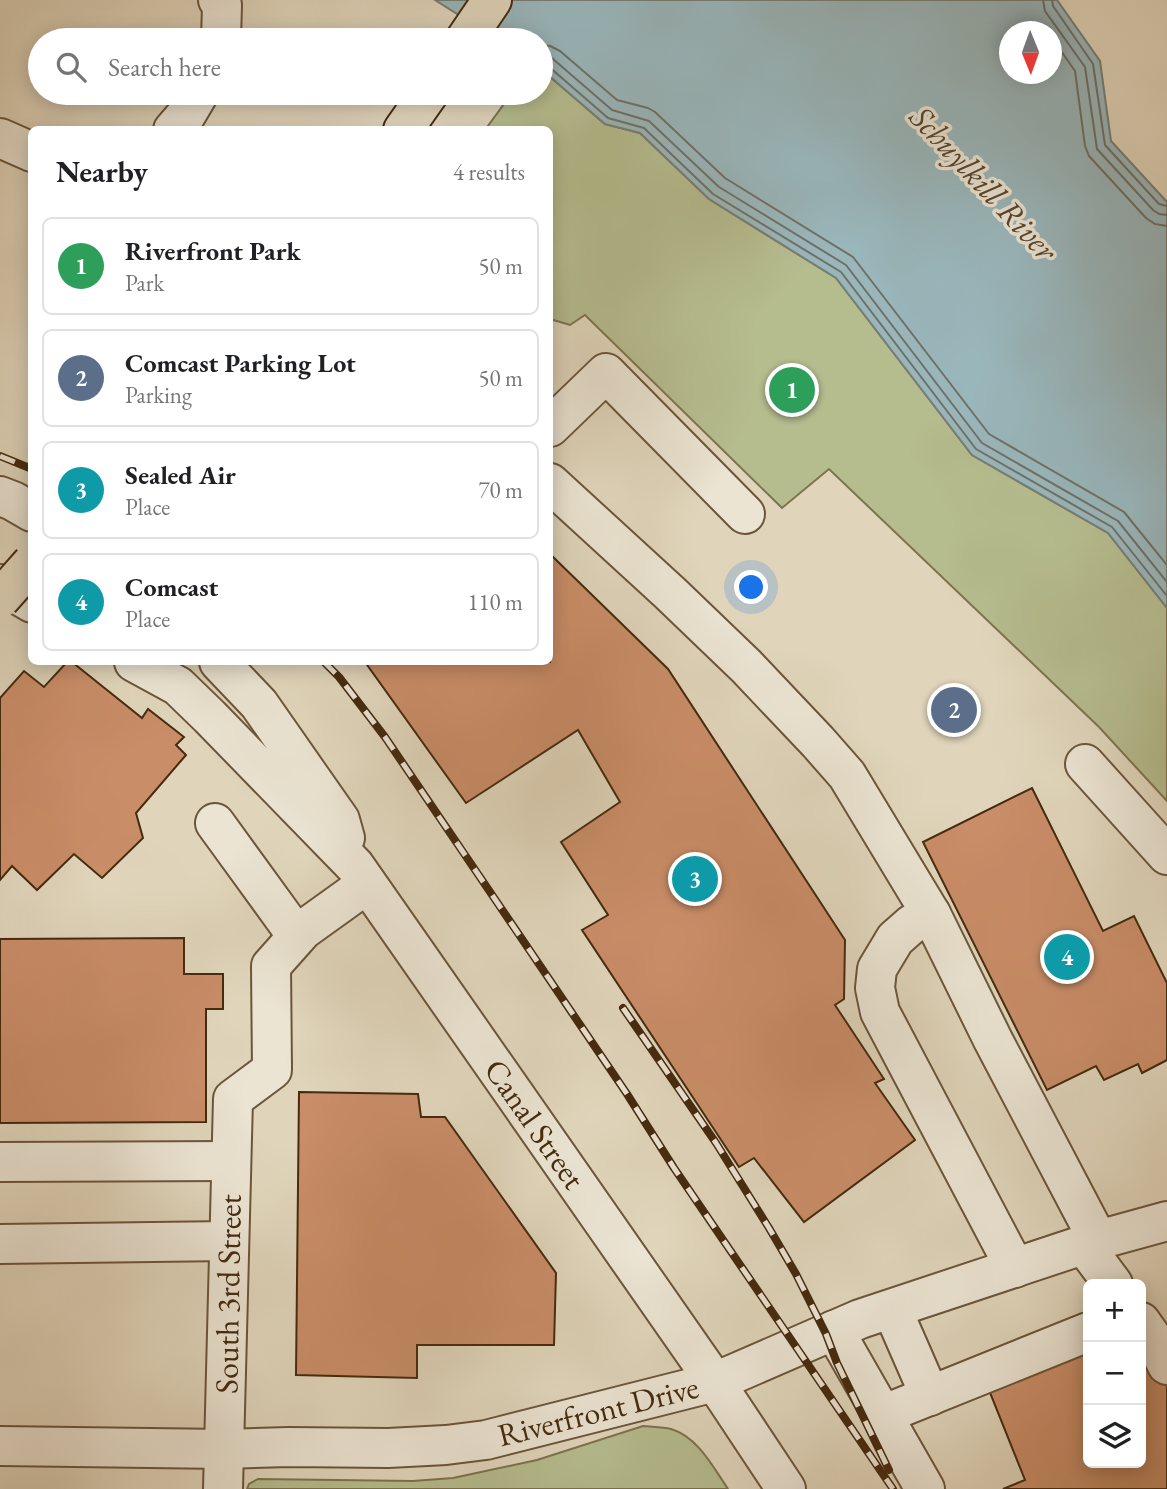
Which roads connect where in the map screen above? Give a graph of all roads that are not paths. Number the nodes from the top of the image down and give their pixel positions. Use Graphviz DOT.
graph roads {
  1 [pos="218,0"];
  2 [pos="492,0"];
  3 [pos="221,28"];
  4 [pos="473,28"];
  5 [pos="192,105"];
  6 [pos="421,105"];
  7 [pos="176,126"];
  8 [pos="406,126"];
  9 [pos="0,138"];
  10 [pos="28,150"];
  11 [pos="553,424"];
  12 [pos="553,486"];
  13 [pos="0,496"];
  14 [pos="28,510"];
  15 [pos="745,514"];
  16 [pos="28,568"];
  17 [pos="0,584"];
  18 [pos="0,599"];
  19 [pos="28,601"];
  20 [pos="140,665"];
  21 [pos="222,665"];
  22 [pos="1085,764"];
  23 [pos="215,824"];
  24 [pos="1167,855"];
  25 [pos="361,875"];
  26 [pos="931,914"];
  27 [pos="297,936"];
  28 [pos="231,1161"];
  29 [pos="0,1162"];
  30 [pos="1167,1221"];
  31 [pos="229,1241"];
  32 [pos="1091,1243"];
  33 [pos="0,1244"];
  34 [pos="1015,1268"];
  35 [pos="1110,1279"];
  36 [pos="892,1309"];
  37 [pos="1146,1329"];
  38 [pos="834,1331"];
  39 [pos="1083,1334"];
  40 [pos="1167,1365"];
  41 [pos="715,1382"];
  42 [pos="930,1396"];
  43 [pos="882,1415"];
  44 [pos="0,1446"];
  45 [pos="224,1449"];
  46 [pos="223,1489"];
  47 [pos="786,1489"];
  48 [pos="925,1489"];
  1 -- 3 [label="street"];
  2 -- 4 [label="main road"];
  5 -- 7 [label="street"];
  6 -- 8 [label="main road"];
  9 -- 10 [label="street"];
  11 -- 15 [label="street"];
  12 -- 26 [label="street"];
  13 -- 14 [label="street"];
  16 -- 18 [label="main road, bridge"];
  17 -- 19 [label="street"];
  20 -- 25 [label="street, Canal Street"];
  21 -- 25 [label="street, Canal Street"];
  22 -- 24 [label="street"];
  23 -- 27 [label="street"];
  25 -- 27 [label="street"];
  25 -- 41 [label="street, Canal Street"];
  26 -- 32 [label="street"];
  26 -- 34 [label="street"];
  27 -- 28 [label="street, South 3rd Street"];
  28 -- 29 [label="street"];
  28 -- 31 [label="street, South 3rd Street"];
  30 -- 32 [label="street, Riverfront Drive"];
  31 -- 33 [label="street"];
  31 -- 45 [label="street, South 3rd Street"];
  32 -- 34 [label="street, Riverfront Drive"];
  32 -- 35 [label="street"];
  34 -- 36 [label="street, Riverfront Drive"];
  36 -- 38 [label="street, Riverfront Drive"];
  36 -- 42 [label="street"];
  37 -- 40 [label="street"];
  38 -- 41 [label="street, Riverfront Drive"];
  38 -- 43 [label="street"];
  39 -- 42 [label="street"];
  41 -- 45 [label="street, Riverfront Drive"];
  41 -- 47 [label="street, Canal Street"];
  42 -- 43 [label="street"];
  43 -- 48 [label="street"];
  44 -- 45 [label="street, Riverfront Drive"];
  45 -- 46 [label="street, South 3rd Street"];
}
